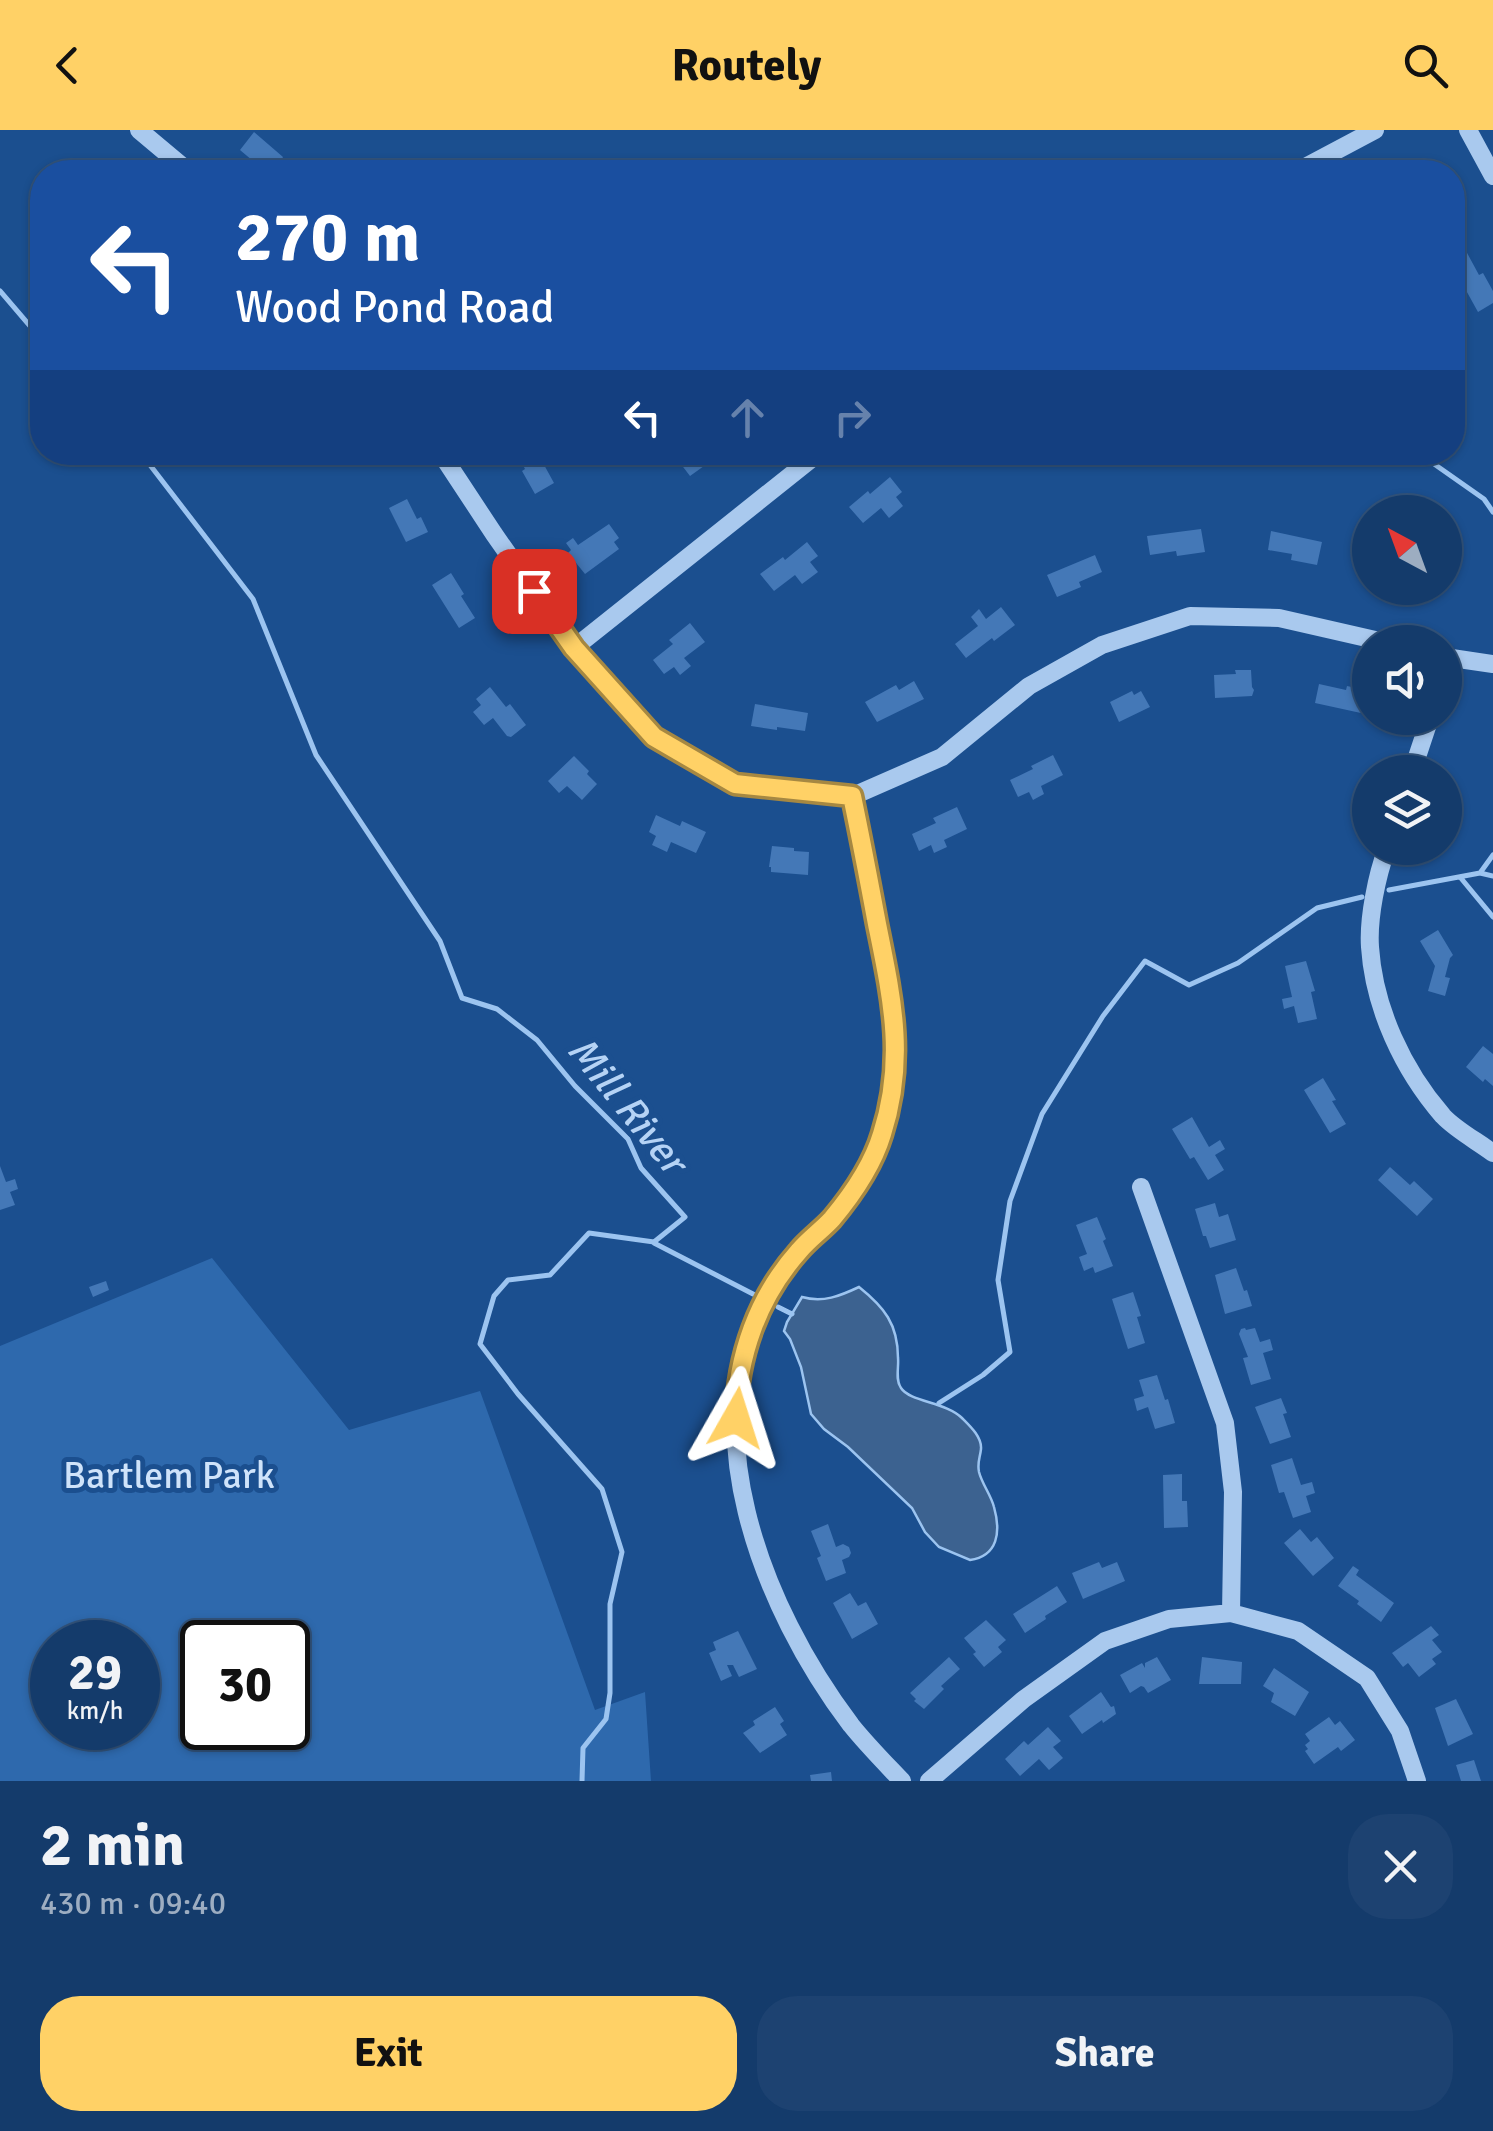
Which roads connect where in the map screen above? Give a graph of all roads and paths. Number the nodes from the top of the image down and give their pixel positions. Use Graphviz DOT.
graph roads {
  1 [pos="139,130"];
  2 [pos="1375,130"];
  3 [pos="1468,130"];
  4 [pos="175,160"];
  5 [pos="1319,160"];
  6 [pos="1493,176"];
  7 [pos="449,465"];
  8 [pos="804,465"];
  9 [pos="1352,635"];
  10 [pos="574,648"];
  11 [pos="1462,663"];
  12 [pos="1493,664"];
  13 [pos="852,796"];
  14 [pos="1381,865"];
  15 [pos="1493,1153"];
  16 [pos="1141,1188"];
  17 [pos="1231,1613"];
  18 [pos="902,1781"];
  19 [pos="929,1781"];
  20 [pos="1416,1781"];
  1 -- 4 [label="street"];
  2 -- 5 [label="street"];
  3 -- 6 [label="street"];
  7 -- 10 [label="street"];
  8 -- 10 [label="street"];
  9 -- 13 [label="street"];
  10 -- 13 [label="street"];
  11 -- 12 [label="street"];
  13 -- 18 [label="street"];
  14 -- 15 [label="street"];
  16 -- 17 [label="street"];
  17 -- 19 [label="street"];
  17 -- 20 [label="street"];
}
